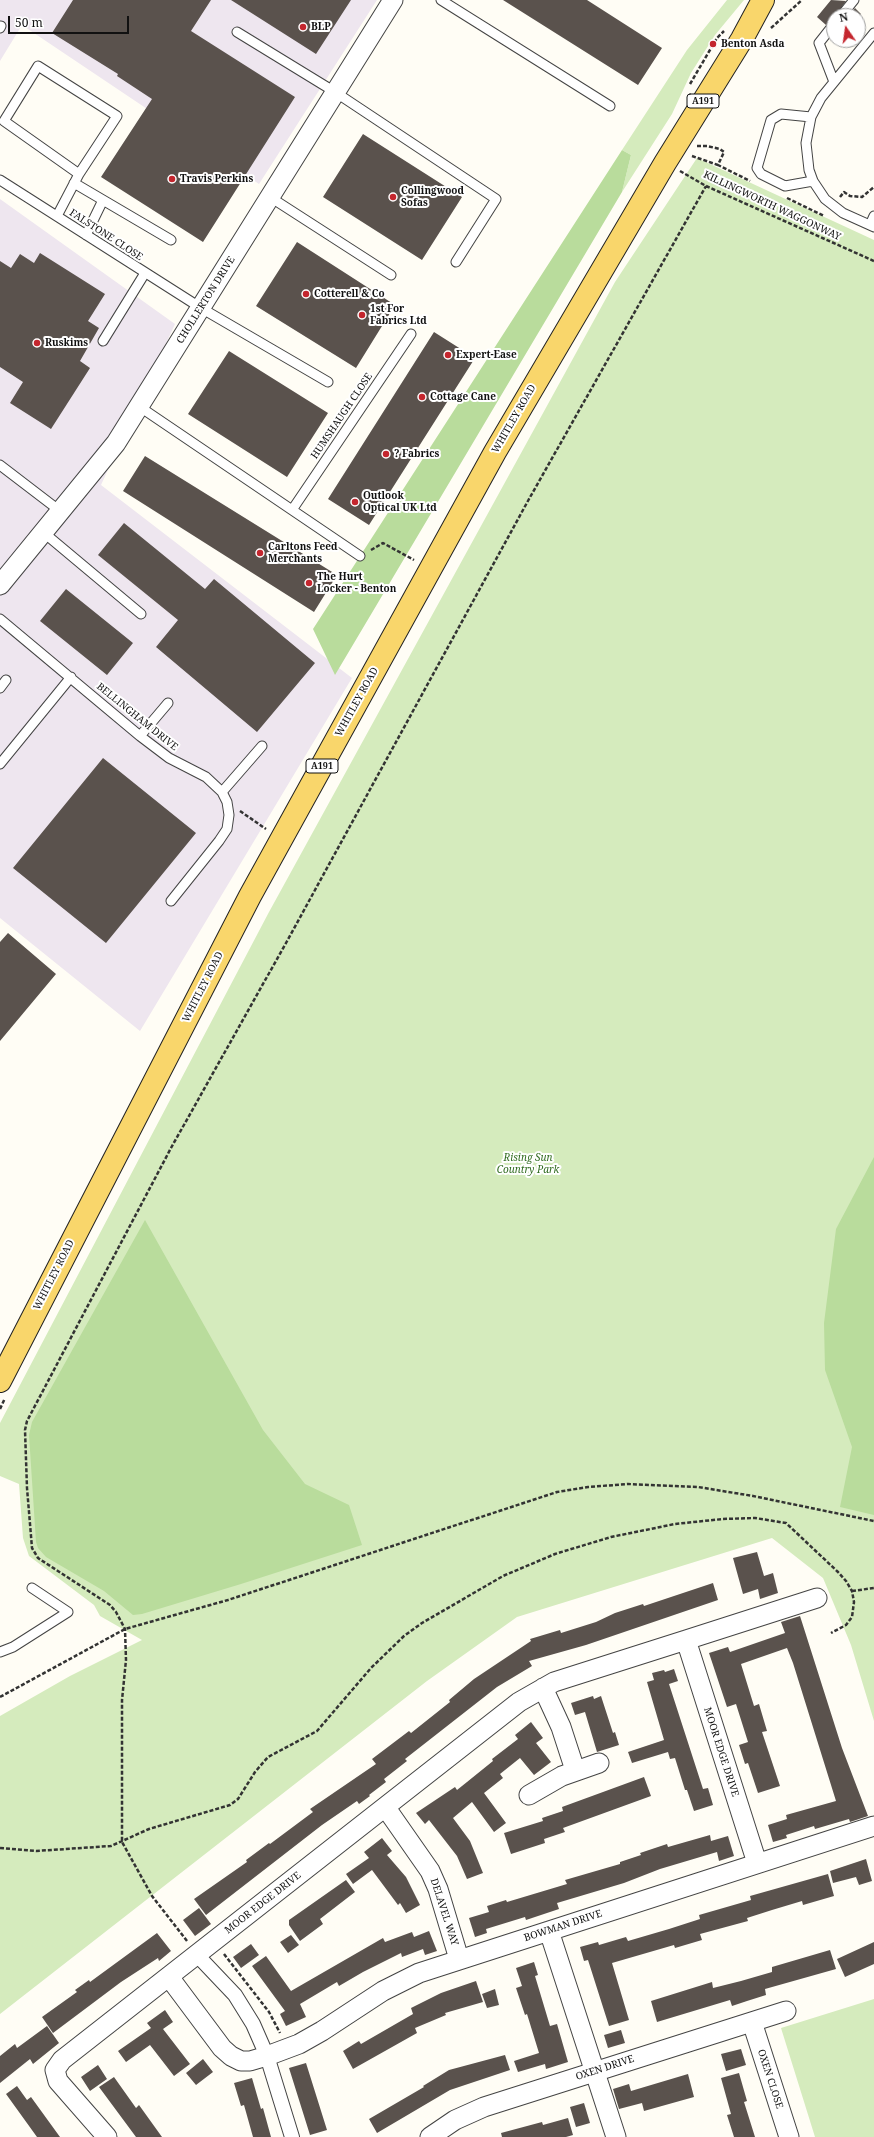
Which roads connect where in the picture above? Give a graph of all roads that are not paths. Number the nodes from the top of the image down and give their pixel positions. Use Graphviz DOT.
graph roads {
  1 [pos="393,0"];
  2 [pos="441,0"];
  3 [pos="763,0"];
  4 [pos="777,0"];
  5 [pos="854,0"];
  6 [pos="848,8"];
  7 [pos="237,32"];
  8 [pos="874,33"];
  9 [pos="826,34"];
  10 [pos="742,39"];
  11 [pos="834,82"];
  12 [pos="335,92"];
  13 [pos="610,106"];
  14 [pos="811,117"];
  15 [pos="79,174"];
  16 [pos="0,180"];
  17 [pos="813,181"];
  18 [pos="74,183"];
  19 [pos="270,197"];
  20 [pos="103,200"];
  21 [pos="57,216"];
  22 [pos="874,216"];
  23 [pos="872,226"];
  24 [pos="86,235"];
  25 [pos="171,240"];
  26 [pos="456,262"];
  27 [pos="144,273"];
  28 [pos="391,275"];
  29 [pos="201,308"];
  30 [pos="411,334"];
  31 [pos="103,342"];
  32 [pos="328,382"];
  33 [pos="140,407"];
  34 [pos="0,465"];
  35 [pos="292,510"];
  36 [pos="60,511"];
  37 [pos="43,532"];
  38 [pos="360,556"];
  39 [pos="0,585"];
  40 [pos="141,614"];
  41 [pos="0,619"];
  42 [pos="71,677"];
  43 [pos="6,680"];
  44 [pos="0,688"];
  45 [pos="168,703"];
  46 [pos="140,736"];
  47 [pos="262,746"];
  48 [pos="0,764"];
  49 [pos="222,792"];
  50 [pos="171,901"];
  51 [pos="2,1373"];
  52 [pos="32,1588"];
  53 [pos="817,1598"];
  54 [pos="686,1640"];
  55 [pos="0,1652"];
  56 [pos="543,1688"];
  57 [pos="599,1763"];
  58 [pos="575,1770"];
  59 [pos="529,1796"];
  60 [pos="386,1808"];
  61 [pos="874,1826"];
  62 [pos="757,1863"];
  63 [pos="549,1931"];
  64 [pos="197,1955"];
  65 [pos="459,1959"];
  66 [pos="169,1977"];
  67 [pos="786,2011"];
  68 [pos="752,2022"];
  69 [pos="267,2056"];
  70 [pos="594,2072"];
  71 [pos="107,2137"];
  72 [pos="292,2137"];
  73 [pos="430,2137"];
  74 [pos="616,2137"];
  75 [pos="789,2137"];
  1 -- 12 [label="street, CHOLLERTON DRIVE"];
  2 -- 13 [label="lane"];
  3 -- 10 [label="main road, WHITLEY ROAD / A191"];
  4 -- 10 [label="main road, WHITLEY ROAD / A191"];
  5 -- 6 [label="lane"];
  7 -- 12 [label="lane"];
  8 -- 11 [label="lane"];
  9 -- 11 [label="lane"];
  10 -- 51 [label="main road, WHITLEY ROAD / A191"];
  11 -- 14 [label="lane"];
  12 -- 19 [label="street, CHOLLERTON DRIVE"];
  12 -- 26 [label="lane"];
  14 -- 17 [label="lane"];
  14 -- 17 [label="lane"];
  15 -- 15 [label="lane"];
  15 -- 18 [label="lane"];
  16 -- 21 [label="lane, FALSTONE CLOSE"];
  17 -- 23 [label="lane"];
  18 -- 20 [label="lane"];
  18 -- 21 [label="lane"];
  19 -- 28 [label="lane"];
  19 -- 29 [label="street, CHOLLERTON DRIVE"];
  20 -- 24 [label="lane"];
  20 -- 25 [label="lane"];
  21 -- 24 [label="lane, FALSTONE CLOSE"];
  22 -- 23 [label="lane"];
  24 -- 27 [label="lane, FALSTONE CLOSE"];
  27 -- 29 [label="lane, FALSTONE CLOSE"];
  27 -- 31 [label="lane"];
  29 -- 32 [label="lane, FALSTONE CLOSE"];
  29 -- 33 [label="street, CHOLLERTON DRIVE"];
  30 -- 35 [label="lane, HUMSHAUGH CLOSE"];
  33 -- 35 [label="lane"];
  33 -- 36 [label="street, CHOLLERTON DRIVE"];
  34 -- 36 [label="lane"];
  35 -- 38 [label="lane"];
  36 -- 37 [label="street, CHOLLERTON DRIVE"];
  37 -- 39 [label="street, CHOLLERTON DRIVE"];
  37 -- 40 [label="lane"];
  41 -- 42 [label="lane, BELLINGHAM DRIVE"];
  42 -- 46 [label="lane, BELLINGHAM DRIVE"];
  42 -- 48 [label="lane"];
  43 -- 44 [label="lane"];
  45 -- 46 [label="lane"];
  46 -- 49 [label="lane, BELLINGHAM DRIVE"];
  47 -- 49 [label="lane"];
  49 -- 50 [label="lane, BELLINGHAM DRIVE"];
  52 -- 55 [label="lane"];
  53 -- 54 [label="street, MOOR EDGE DRIVE"];
  54 -- 56 [label="street, MOOR EDGE DRIVE"];
  54 -- 62 [label="street, MOOR EDGE DRIVE"];
  56 -- 58 [label="street"];
  56 -- 60 [label="street, MOOR EDGE DRIVE"];
  57 -- 58 [label="street"];
  58 -- 59 [label="street"];
  60 -- 64 [label="street, MOOR EDGE DRIVE"];
  60 -- 65 [label="street, DELAVEL WAY"];
  61 -- 62 [label="street, BOWMAN DRIVE"];
  62 -- 63 [label="street, BOWMAN DRIVE"];
  63 -- 65 [label="street, BOWMAN DRIVE"];
  63 -- 70 [label="street"];
  64 -- 66 [label="street, MOOR EDGE DRIVE"];
  64 -- 69 [label="street"];
  65 -- 69 [label="street, BOWMAN DRIVE"];
  66 -- 69 [label="street, BOWMAN DRIVE"];
  66 -- 71 [label="street, MOOR EDGE DRIVE"];
  67 -- 68 [label="street, OXEN DRIVE"];
  68 -- 70 [label="street, OXEN DRIVE"];
  68 -- 75 [label="street, OXEN CLOSE"];
  69 -- 72 [label="street"];
  70 -- 73 [label="street, OXEN DRIVE"];
  70 -- 74 [label="street"];
}
